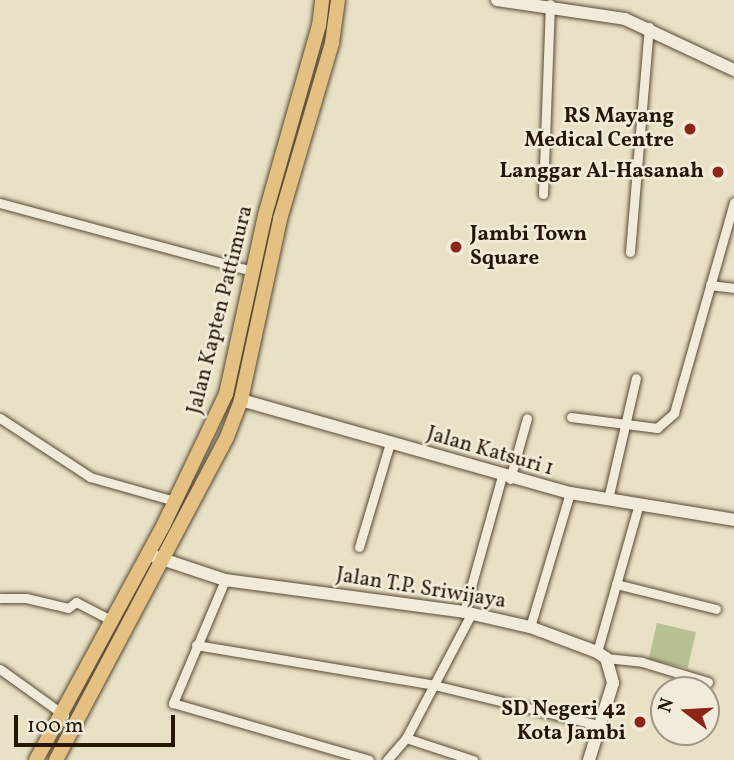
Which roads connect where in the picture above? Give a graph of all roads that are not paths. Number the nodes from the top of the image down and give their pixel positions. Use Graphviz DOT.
graph roads {
  1 [pos="322,0"];
  2 [pos="338,0"];
  3 [pos="498,0"];
  4 [pos="550,4"];
  5 [pos="649,27"];
  6 [pos="734,70"];
  7 [pos="543,194"];
  8 [pos="734,202"];
  9 [pos="0,203"];
  10 [pos="630,252"];
  11 [pos="252,271"];
  12 [pos="710,285"];
  13 [pos="734,288"];
  14 [pos="636,378"];
  15 [pos="241,400"];
  16 [pos="571,417"];
  17 [pos="0,418"];
  18 [pos="527,418"];
  19 [pos="623,425"];
  20 [pos="390,443"];
  21 [pos="506,477"];
  22 [pos="570,494"];
  23 [pos="608,499"];
  24 [pos="175,501"];
  25 [pos="639,504"];
  26 [pos="734,520"];
  27 [pos="359,547"];
  28 [pos="149,554"];
  29 [pos="163,562"];
  30 [pos="225,580"];
  31 [pos="616,584"];
  32 [pos="0,598"];
  33 [pos="716,609"];
  34 [pos="468,612"];
  35 [pos="113,621"];
  36 [pos="530,627"];
  37 [pos="196,645"];
  38 [pos="601,655"];
  39 [pos="0,668"];
  40 [pos="688,676"];
  41 [pos="433,685"];
  42 [pos="64,715"];
  43 [pos="602,726"];
  44 [pos="406,738"];
  45 [pos="47,744"];
  46 [pos="58,757"];
  47 [pos="36,760"];
  48 [pos="369,760"];
  49 [pos="387,760"];
  50 [pos="473,760"];
  51 [pos="589,760"];
  1 -- 11 [label="main road, Jalan Kapten Pattimura"];
  2 -- 15 [label="main road, Jalan Kapten Pattimura"];
  3 -- 4 [label="main road"];
  4 -- 5 [label="main road"];
  4 -- 7 [label="street"];
  5 -- 6 [label="main road"];
  5 -- 10 [label="street"];
  8 -- 12 [label="street"];
  9 -- 11 [label="street"];
  11 -- 24 [label="main road, Jalan Kapten Pattimura"];
  12 -- 13 [label="street"];
  12 -- 19 [label="street"];
  14 -- 19 [label="street"];
  15 -- 20 [label="main road, Jalan Katsuri 1"];
  15 -- 29 [label="main road, Jalan Kapten Pattimura"];
  16 -- 19 [label="street"];
  17 -- 24 [label="street"];
  18 -- 21 [label="street"];
  19 -- 23 [label="street"];
  20 -- 21 [label="main road, Jalan Katsuri 1"];
  20 -- 27 [label="street"];
  21 -- 22 [label="main road, Jalan Katsuri 1"];
  21 -- 34 [label="street"];
  22 -- 23 [label="main road, Jalan Katsuri 1"];
  22 -- 36 [label="street"];
  23 -- 25 [label="main road, Jalan Katsuri 1"];
  24 -- 28 [label="main road, Jalan Kapten Pattimura"];
  25 -- 26 [label="main road, Jalan Katsuri 1"];
  25 -- 31 [label="street"];
  28 -- 29 [label="main road, Jalan T.P. Sriwijaya"];
  28 -- 35 [label="main road, Jalan Kapten Pattimura"];
  29 -- 30 [label="main road, Jalan T.P. Sriwijaya"];
  29 -- 46 [label="main road, Jalan Kapten Pattimura"];
  30 -- 34 [label="main road, Jalan T.P. Sriwijaya"];
  30 -- 37 [label="street"];
  31 -- 33 [label="street"];
  31 -- 38 [label="street"];
  32 -- 35 [label="street"];
  34 -- 36 [label="main road, Jalan T.P. Sriwijaya"];
  34 -- 41 [label="street"];
  35 -- 42 [label="main road, Jalan Kapten Pattimura"];
  36 -- 38 [label="main road, Jalan T.P. Sriwijaya"];
  37 -- 41 [label="street"];
  37 -- 48 [label="street"];
  38 -- 40 [label="street"];
  38 -- 43 [label="main road"];
  39 -- 42 [label="street"];
  41 -- 43 [label="street"];
  41 -- 44 [label="street"];
  42 -- 45 [label="main road, Jalan Kapten Pattimura"];
  43 -- 51 [label="main road"];
  44 -- 49 [label="street"];
  44 -- 50 [label="street"];
  45 -- 46 [label="main road"];
  45 -- 47 [label="main road, Jalan Kapten Pattimura"];
}
